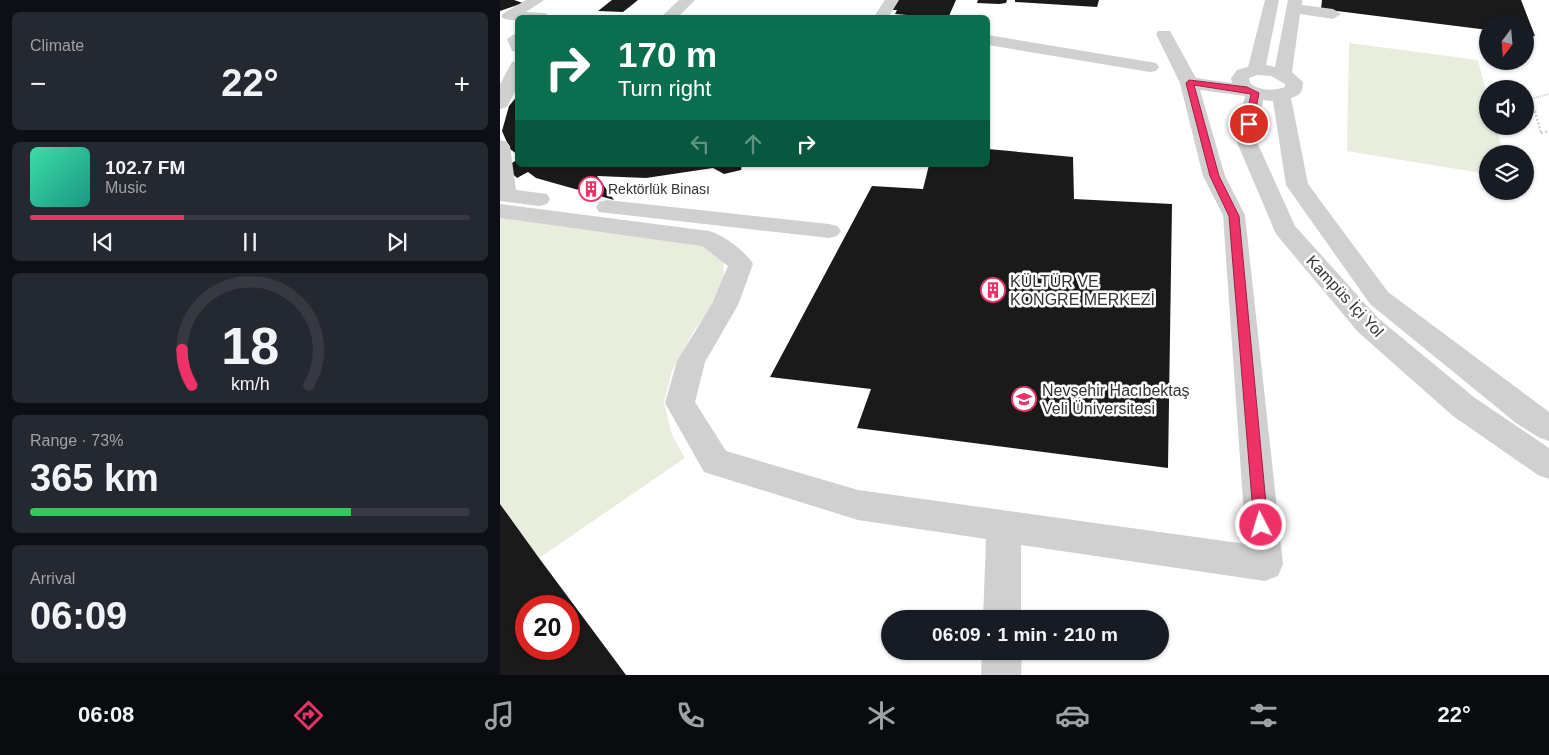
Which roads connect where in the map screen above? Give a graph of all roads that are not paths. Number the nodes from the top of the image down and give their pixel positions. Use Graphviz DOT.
graph roads {
  1 [pos="537,0"];
  2 [pos="688,0"];
  3 [pos="892,0"];
  4 [pos="1272,0"];
  5 [pos="1294,5"];
  6 [pos="1333,14"];
  7 [pos="670,15"];
  8 [pos="882,15"];
  9 [pos="504,17"];
  10 [pos="1164,34"];
  11 [pos="990,40"];
  12 [pos="1150,67"];
  13 [pos="515,72"];
  14 [pos="1250,82"];
  15 [pos="1189,83"];
  16 [pos="1282,85"];
  17 [pos="500,103"];
  18 [pos="500,146"];
  19 [pos="502,201"];
  20 [pos="829,231"];
  21 [pos="1549,428"];
  22 [pos="1549,465"];
  23 [pos="1004,526"];
  24 [pos="1002,610"];
  25 [pos="1002,660"];
  26 [pos="1001,675"];
  1 -- 9 [label="street"];
  2 -- 7 [label="street"];
  3 -- 8 [label="street"];
  4 -- 14 [label="street, Kampüs İçi Yol"];
  5 -- 6 [label="street"];
  5 -- 16 [label="street, Kampüs İçi Yol"];
  10 -- 15 [label="street"];
  11 -- 12 [label="street"];
  13 -- 17 [label="street"];
  14 -- 15 [label="street"];
  14 -- 16 [label="street"];
  14 -- 16 [label="street"];
  14 -- 22 [label="street, Kampüs İçi Yol"];
  15 -- 23 [label="street"];
  16 -- 21 [label="street, Kampüs İçi Yol"];
  18 -- 19 [label="street"];
  19 -- 20 [label="street"];
  19 -- 23 [label="street"];
  23 -- 24 [label="street"];
  25 -- 26 [label="street"];
}
